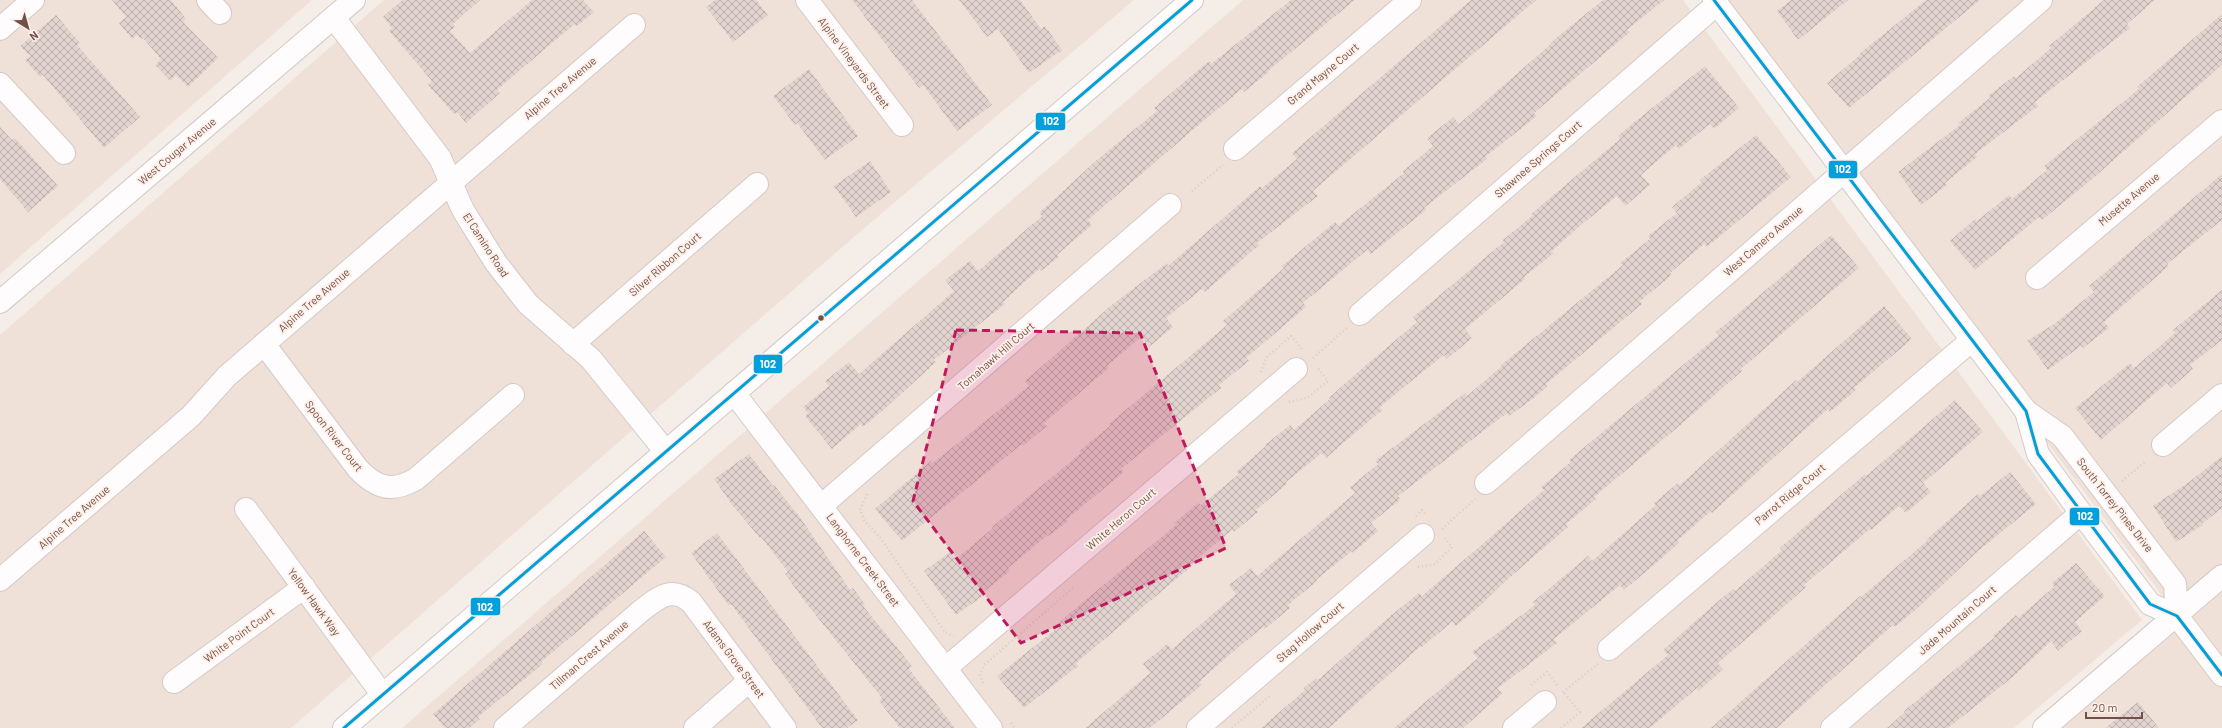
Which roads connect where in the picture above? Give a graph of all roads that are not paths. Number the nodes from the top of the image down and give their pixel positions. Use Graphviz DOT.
graph roads {
  1 [pos="33,0"];
  2 [pos="354,0"];
  3 [pos="807,0"];
  4 [pos="1192,0"];
  5 [pos="1410,0"];
  6 [pos="2041,0"];
  7 [pos="1715,2"];
  8 [pos="334,18"];
  9 [pos="634,25"];
  10 [pos="0,29"];
  11 [pos="0,84"];
  12 [pos="2222,121"];
  13 [pos="902,125"];
  14 [pos="64,153"];
  15 [pos="1230,156"];
  16 [pos="1843,171"];
  17 [pos="450,181"];
  18 [pos="757,184"];
  19 [pos="1170,204"];
  20 [pos="2037,278"];
  21 [pos="0,302"];
  22 [pos="1355,320"];
  23 [pos="1972,340"];
  24 [pos="264,344"];
  25 [pos="574,344"];
  26 [pos="1303,365"];
  27 [pos="734,393"];
  28 [pos="513,395"];
  29 [pos="2222,395"];
  30 [pos="2026,411"];
  31 [pos="2163,446"];
  32 [pos="666,452"];
  33 [pos="1481,490"];
  34 [pos="821,506"];
  35 [pos="246,510"];
  36 [pos="2081,513"];
  37 [pos="1431,533"];
  38 [pos="2222,576"];
  39 [pos="0,580"];
  40 [pos="304,587"];
  41 [pos="679,594"];
  42 [pos="2177,616"];
  43 [pos="1605,655"];
  44 [pos="946,668"];
  45 [pos="2222,675"];
  46 [pos="750,681"];
  47 [pos="174,682"];
  48 [pos="382,694"];
  49 [pos="1545,702"];
  50 [pos="344,728"];
  51 [pos="505,728"];
  52 [pos="695,728"];
  53 [pos="785,728"];
  54 [pos="991,728"];
  55 [pos="1198,728"];
  56 [pos="1514,728"];
  57 [pos="1832,728"];
  58 [pos="2044,728"];
  1 -- 10 [label="street"];
  2 -- 8 [label="street, West Cougar Avenue"];
  3 -- 13 [label="street, Alpine Vineyards Street"];
  4 -- 27 [label="street"];
  5 -- 15 [label="street, Grand Mayne Court"];
  6 -- 16 [label="street, West Camero Avenue"];
  7 -- 16 [label="street, South Torrey Pines Drive"];
  7 -- 22 [label="street, Shawnee Springs Court"];
  8 -- 17 [label="street, El Camino Road"];
  8 -- 21 [label="street, West Cougar Avenue"];
  9 -- 17 [label="street, Alpine Tree Avenue"];
  11 -- 14 [label="street"];
  12 -- 20 [label="street, Musette Avenue"];
  16 -- 23 [label="street, South Torrey Pines Drive"];
  16 -- 33 [label="street, West Camero Avenue"];
  17 -- 24 [label="street, Alpine Tree Avenue"];
  17 -- 25 [label="street, El Camino Road"];
  18 -- 25 [label="street, Silver Ribbon Court"];
  19 -- 34 [label="street, Tomahawk Hill Court"];
  23 -- 30 [label="street, South Torrey Pines Drive"];
  23 -- 43 [label="street, Parrot Ridge Court"];
  24 -- 28 [label="street, Spoon River Court"];
  24 -- 39 [label="street, Alpine Tree Avenue"];
  25 -- 32 [label="street, El Camino Road"];
  26 -- 44 [label="street, White Heron Court"];
  27 -- 32 [label="street"];
  27 -- 34 [label="street, Langhorne Creek Street"];
  29 -- 31 [label="street"];
  30 -- 36 [label="street, South Torrey Pines Drive"];
  30 -- 42 [label="street, South Torrey Pines Drive"];
  32 -- 48 [label="street"];
  34 -- 44 [label="street, Langhorne Creek Street"];
  35 -- 40 [label="street, Yellow Hawk Way"];
  36 -- 42 [label="street, South Torrey Pines Drive"];
  36 -- 57 [label="street, Jade Mountain Court"];
  37 -- 55 [label="street, Stag Hollow Court"];
  38 -- 42 [label="street"];
  40 -- 47 [label="street, White Point Court"];
  40 -- 48 [label="street, Yellow Hawk Way"];
  41 -- 46 [label="street, Adams Grove Street"];
  41 -- 51 [label="street, Tillman Crest Avenue"];
  42 -- 45 [label="street, South Torrey Pines Drive"];
  42 -- 58 [label="street"];
  44 -- 54 [label="street, Langhorne Creek Street"];
  46 -- 52 [label="street"];
  46 -- 53 [label="street, Adams Grove Street"];
  48 -- 50 [label="street"];
  49 -- 56 [label="street"];
}
